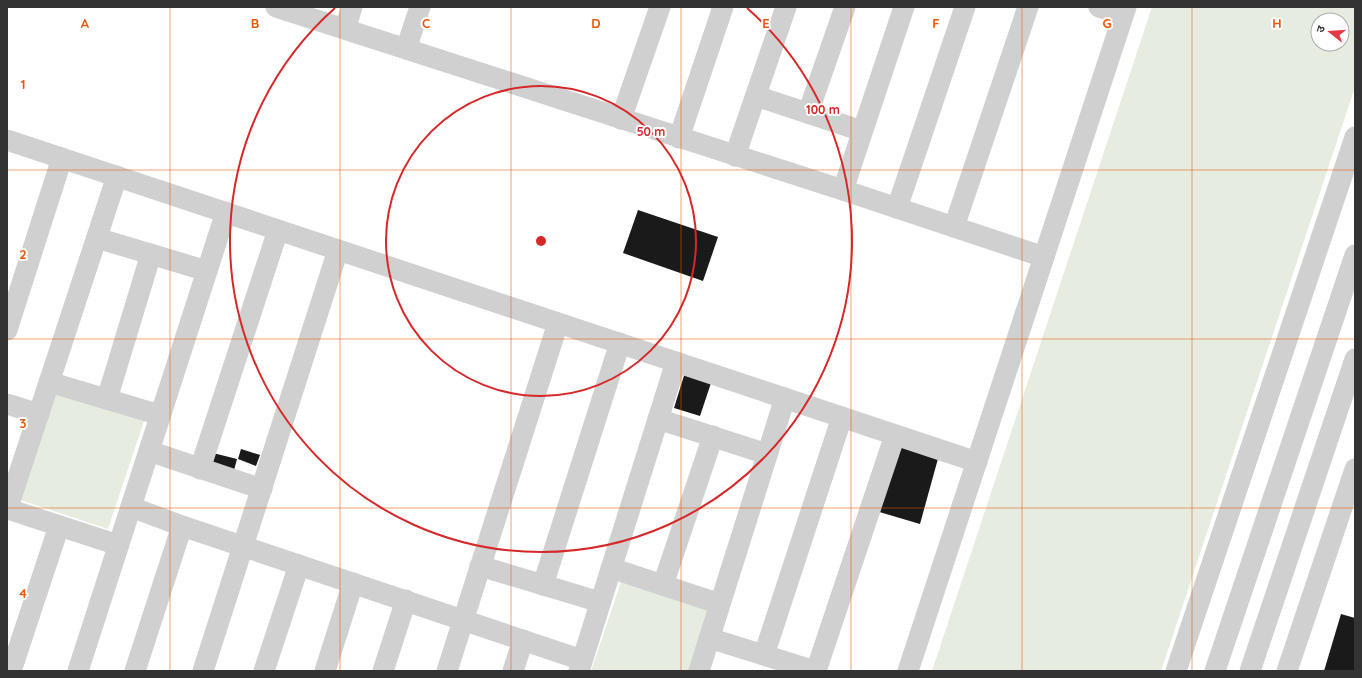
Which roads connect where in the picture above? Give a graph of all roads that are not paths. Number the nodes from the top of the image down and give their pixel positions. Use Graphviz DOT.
graph roads {
  1 [pos="352,7"];
  2 [pos="420,7"];
  3 [pos="660,7"];
  4 [pos="723,7"];
  5 [pos="786,7"];
  6 [pos="844,7"];
  7 [pos="904,7"];
  8 [pos="965,7"];
  9 [pos="1028,7"];
  10 [pos="1099,7"];
  11 [pos="283,8"];
  12 [pos="1124,11"];
  13 [pos="345,29"];
  14 [pos="406,49"];
  15 [pos="756,96"];
  16 [pos="808,113"];
  17 [pos="621,119"];
  18 [pos="862,131"];
  19 [pos="1355,137"];
  20 [pos="678,138"];
  21 [pos="7,140"];
  22 [pos="735,156"];
  23 [pos="62,158"];
  24 [pos="118,176"];
  25 [pos="843,190"];
  26 [pos="897,208"];
  27 [pos="226,212"];
  28 [pos="954,227"];
  29 [pos="278,230"];
  30 [pos="97,238"];
  31 [pos="338,250"];
  32 [pos="150,254"];
  33 [pos="1355,254"];
  34 [pos="1044,257"];
  35 [pos="207,271"];
  36 [pos="558,323"];
  37 [pos="7,330"];
  38 [pos="620,343"];
  39 [pos="1355,359"];
  40 [pos="676,362"];
  41 [pos="50,382"];
  42 [pos="785,398"];
  43 [pos="107,399"];
  44 [pos="7,404"];
  45 [pos="39,414"];
  46 [pos="160,415"];
  47 [pos="842,417"];
  48 [pos="658,418"];
  49 [pos="895,435"];
  50 [pos="713,436"];
  51 [pos="149,451"];
  52 [pos="767,454"];
  53 [pos="977,462"];
  54 [pos="14,467"];
  55 [pos="200,469"];
  56 [pos="1355,469"];
  57 [pos="262,488"];
  58 [pos="131,507"];
  59 [pos="7,509"];
  60 [pos="59,526"];
  61 [pos="182,526"];
  62 [pos="118,545"];
  63 [pos="243,546"];
  64 [pos="299,565"];
  65 [pos="480,566"];
  66 [pos="611,568"];
  67 [pos="353,582"];
  68 [pos="543,585"];
  69 [pos="663,585"];
  70 [pos="406,600"];
  71 [pos="600,602"];
  72 [pos="720,604"];
  73 [pos="463,619"];
  74 [pos="709,638"];
  75 [pos="523,640"];
  76 [pos="764,655"];
  77 [pos="581,665"];
  78 [pos="7,670"];
  79 [pos="11,671"];
  80 [pos="78,671"];
  81 [pos="135,671"];
  82 [pos="203,671"];
  83 [pos="264,671"];
  84 [pos="325,671"];
  85 [pos="383,671"];
  86 [pos="447,671"];
  87 [pos="513,671"];
  88 [pos="699,671"];
  89 [pos="815,671"];
  90 [pos="908,671"];
  91 [pos="1176,671"];
  92 [pos="1215,671"];
  93 [pos="1250,671"];
  94 [pos="1287,671"];
  1 -- 13 [label="street"];
  2 -- 14 [label="street"];
  3 -- 17 [label="street"];
  4 -- 20 [label="street"];
  5 -- 15 [label="street"];
  6 -- 16 [label="street"];
  7 -- 18 [label="street"];
  8 -- 26 [label="street"];
  9 -- 28 [label="street"];
  10 -- 12 [label="street"];
  11 -- 13 [label="street"];
  12 -- 34 [label="street"];
  13 -- 14 [label="street"];
  14 -- 17 [label="street"];
  15 -- 16 [label="street"];
  15 -- 22 [label="street"];
  16 -- 18 [label="street"];
  17 -- 20 [label="street"];
  18 -- 25 [label="street"];
  19 -- 91 [label="street"];
  20 -- 22 [label="street"];
  21 -- 23 [label="street"];
  22 -- 25 [label="street"];
  23 -- 24 [label="street"];
  23 -- 37 [label="street"];
  24 -- 27 [label="street"];
  24 -- 30 [label="street"];
  25 -- 26 [label="street"];
  26 -- 28 [label="street"];
  27 -- 29 [label="street"];
  27 -- 35 [label="street"];
  28 -- 34 [label="street"];
  29 -- 31 [label="street"];
  29 -- 55 [label="street"];
  30 -- 32 [label="street"];
  30 -- 41 [label="street"];
  31 -- 36 [label="street"];
  31 -- 57 [label="street"];
  32 -- 35 [label="street"];
  32 -- 43 [label="street"];
  33 -- 92 [label="street"];
  34 -- 53 [label="street"];
  35 -- 46 [label="street"];
  36 -- 38 [label="street"];
  36 -- 65 [label="street"];
  38 -- 40 [label="street"];
  38 -- 68 [label="street"];
  39 -- 93 [label="street"];
  40 -- 42 [label="street"];
  40 -- 48 [label="street"];
  41 -- 43 [label="street"];
  41 -- 45 [label="street"];
  42 -- 47 [label="street"];
  42 -- 52 [label="street"];
  43 -- 46 [label="street"];
  44 -- 45 [label="street"];
  45 -- 54 [label="street"];
  46 -- 51 [label="street"];
  47 -- 49 [label="street"];
  47 -- 76 [label="street"];
  48 -- 50 [label="street"];
  48 -- 66 [label="street"];
  49 -- 53 [label="street"];
  49 -- 89 [label="street"];
  50 -- 52 [label="street"];
  50 -- 69 [label="street"];
  51 -- 55 [label="street"];
  51 -- 58 [label="street"];
  52 -- 72 [label="street"];
  53 -- 90 [label="street"];
  54 -- 59 [label="street"];
  55 -- 57 [label="street"];
  56 -- 94 [label="street"];
  57 -- 63 [label="street"];
  58 -- 61 [label="street"];
  58 -- 62 [label="street"];
  59 -- 60 [label="street"];
  60 -- 62 [label="street"];
  60 -- 79 [label="street"];
  61 -- 63 [label="street"];
  61 -- 81 [label="street"];
  62 -- 80 [label="street"];
  63 -- 64 [label="street"];
  63 -- 82 [label="street"];
  64 -- 67 [label="street"];
  64 -- 83 [label="street"];
  65 -- 68 [label="street"];
  65 -- 73 [label="street"];
  66 -- 69 [label="street"];
  66 -- 71 [label="street"];
  67 -- 70 [label="street"];
  67 -- 84 [label="street"];
  68 -- 71 [label="street"];
  69 -- 72 [label="street"];
  70 -- 73 [label="street"];
  70 -- 85 [label="street"];
  71 -- 77 [label="street"];
  72 -- 74 [label="street"];
  73 -- 75 [label="street"];
  73 -- 86 [label="street"];
  74 -- 76 [label="street"];
  74 -- 88 [label="street"];
  75 -- 77 [label="street"];
  75 -- 87 [label="street"];
  76 -- 89 [label="street"];
  78 -- 79 [label="street"];
}
